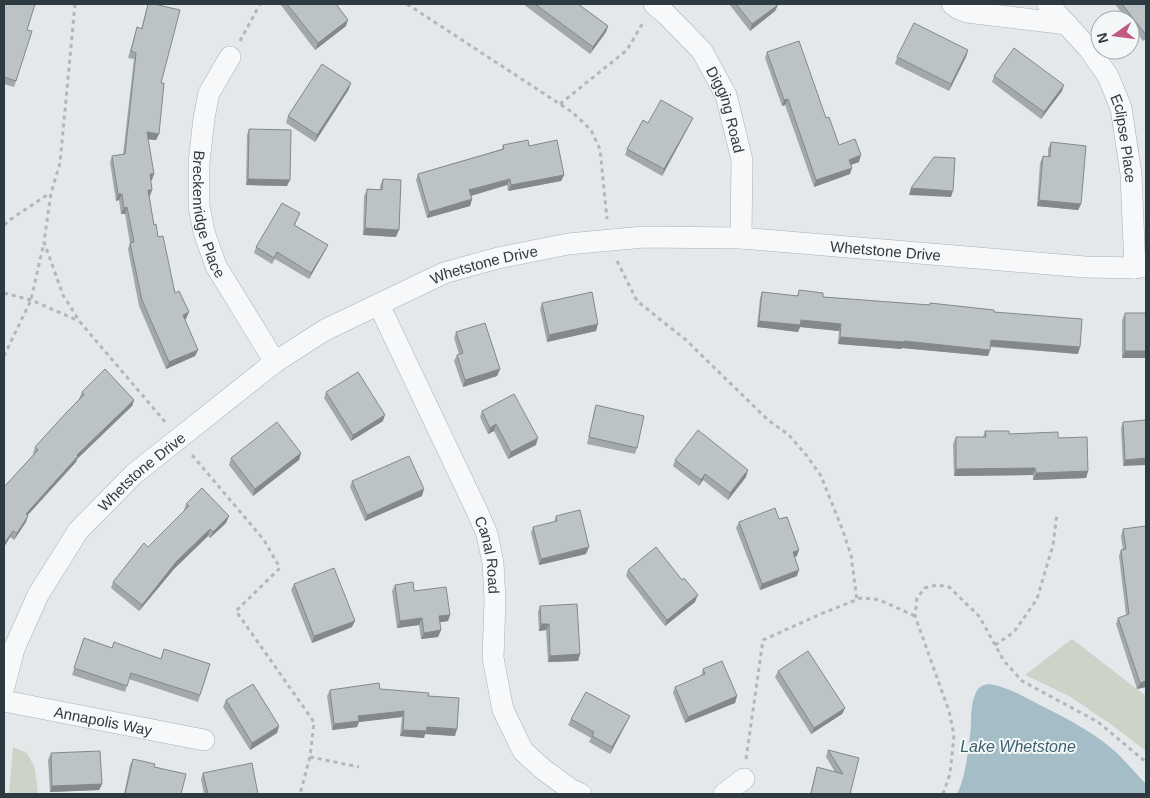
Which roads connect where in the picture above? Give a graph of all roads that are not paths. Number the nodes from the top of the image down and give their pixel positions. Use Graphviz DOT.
graph roads {
  1 [pos="952,4"];
  2 [pos="1048,4"];
  3 [pos="650,11"];
  4 [pos="1066,24"];
  5 [pos="230,57"];
  6 [pos="741,238"];
  7 [pos="1141,267"];
  8 [pos="379,304"];
  9 [pos="275,362"];
  10 [pos="4,687"];
  11 [pos="4,701"];
  12 [pos="204,740"];
  13 [pos="744,779"];
  14 [pos="581,794"];
  15 [pos="724,794"];
  1 -- 4 [label="street"];
  2 -- 4 [label="street, Eclipse Place"];
  3 -- 6 [label="street, Digging Road"];
  4 -- 7 [label="street, Eclipse Place"];
  5 -- 9 [label="street, Breckenridge Place"];
  6 -- 7 [label="street, Whetstone Drive"];
  6 -- 8 [label="street, Whetstone Drive"];
  8 -- 9 [label="street, Whetstone Drive"];
  8 -- 14 [label="street, Canal Road"];
  9 -- 10 [label="street, Whetstone Drive"];
  11 -- 12 [label="street, Annapolis Way"];
  13 -- 15 [label="street"];
}
